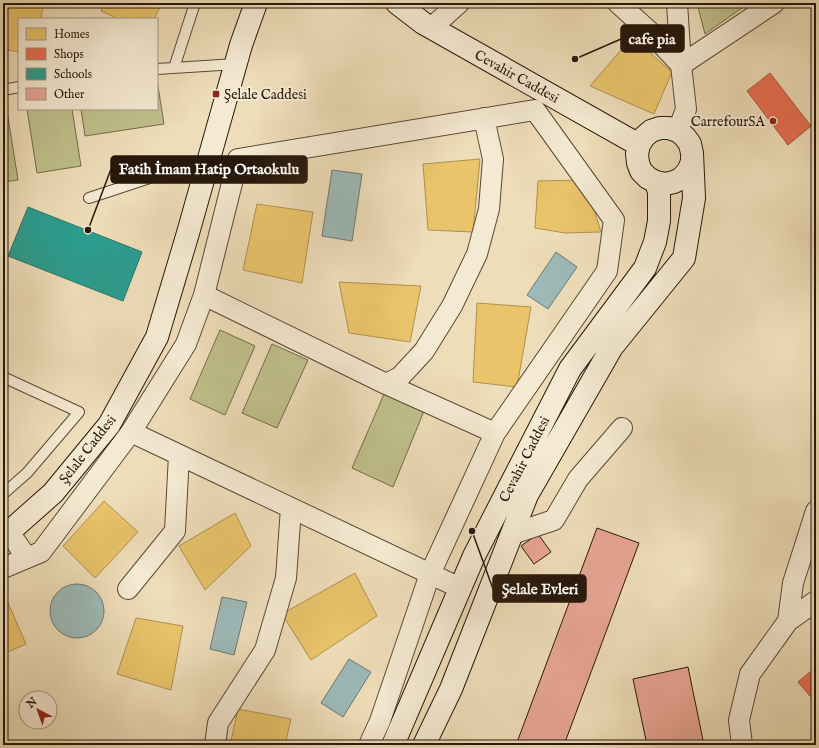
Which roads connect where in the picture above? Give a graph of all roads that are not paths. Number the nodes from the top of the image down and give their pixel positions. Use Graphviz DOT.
graph roads {
  1 [pos="195,3"];
  2 [pos="256,3"];
  3 [pos="396,3"];
  4 [pos="459,3"];
  5 [pos="618,3"];
  6 [pos="677,3"];
  7 [pos="774,3"];
  8 [pos="431,28"];
  9 [pos="236,64"];
  10 [pos="681,65"];
  11 [pos="174,68"];
  12 [pos="158,69"];
  13 [pos="18,88"];
  14 [pos="3,90"];
  15 [pos="484,118"];
  16 [pos="678,131"];
  17 [pos="639,145"];
  18 [pos="692,153"];
  19 [pos="205,173"];
  20 [pos="656,182"];
  21 [pos="89,198"];
  22 [pos="204,295"];
  23 [pos="3,377"];
  24 [pos="386,384"];
  25 [pos="622,428"];
  26 [pos="131,432"];
  27 [pos="495,433"];
  28 [pos="179,455"];
  29 [pos="3,494"];
  30 [pos="291,508"];
  31 [pos="816,511"];
  32 [pos="6,533"];
  33 [pos="512,534"];
  34 [pos="27,558"];
  35 [pos="3,568"];
  36 [pos="430,574"];
  37 [pos="460,588"];
  38 [pos="128,589"];
  39 [pos="816,601"];
  40 [pos="788,621"];
  41 [pos="215,745"];
  42 [pos="368,745"];
  43 [pos="393,745"];
  44 [pos="424,745"];
  45 [pos="742,745"];
  1 -- 11 [label="lane"];
  2 -- 9 [label="street, Şelale Caddesi"];
  3 -- 8 [label="street, Cevahir Caddesi"];
  4 -- 8 [label="street"];
  5 -- 10 [label="street"];
  6 -- 10 [label="street"];
  7 -- 10 [label="street"];
  8 -- 17 [label="street, Cevahir Caddesi"];
  9 -- 11 [label="lane"];
  9 -- 19 [label="street, Şelale Caddesi"];
  10 -- 16 [label="street"];
  11 -- 12 [label="lane"];
  13 -- 14 [label="lane"];
  15 -- 22 [label="street"];
  15 -- 24 [label="street"];
  15 -- 27 [label="street"];
  16 -- 17 [label="street"];
  16 -- 18 [label="street, Cevahir Caddesi"];
  17 -- 20 [label="street"];
  18 -- 20 [label="street"];
  18 -- 33 [label="street, Cevahir Caddesi"];
  19 -- 21 [label="lane"];
  19 -- 32 [label="street, Şelale Caddesi"];
  20 -- 37 [label="street, Cevahir Caddesi"];
  22 -- 24 [label="street"];
  22 -- 26 [label="street"];
  23 -- 29 [label="lane"];
  24 -- 27 [label="street"];
  25 -- 33 [label="street"];
  26 -- 28 [label="street"];
  26 -- 34 [label="street"];
  27 -- 36 [label="street"];
  28 -- 30 [label="street"];
  28 -- 38 [label="street"];
  30 -- 36 [label="street"];
  30 -- 41 [label="street"];
  31 -- 40 [label="street"];
  32 -- 34 [label="street"];
  33 -- 44 [label="street, Cevahir Caddesi"];
  34 -- 35 [label="street"];
  36 -- 37 [label="street"];
  36 -- 42 [label="street"];
  37 -- 43 [label="street, Cevahir Caddesi"];
  39 -- 40 [label="street"];
  40 -- 45 [label="street"];
}
